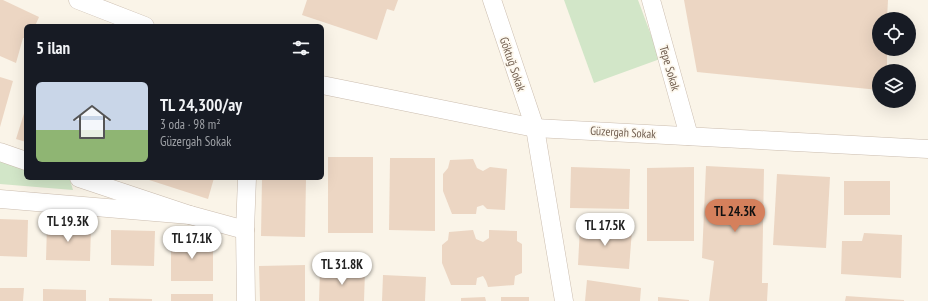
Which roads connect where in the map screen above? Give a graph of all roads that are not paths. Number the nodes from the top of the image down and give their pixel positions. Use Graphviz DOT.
graph roads {
  1 [pos="492,0"];
  2 [pos="650,0"];
  3 [pos="85,2"];
  4 [pos="140,24"];
  5 [pos="324,85"];
  6 [pos="535,128"];
  7 [pos="689,136"];
  8 [pos="928,149"];
  9 [pos="0,152"];
  10 [pos="24,160"];
  11 [pos="85,180"];
  12 [pos="247,180"];
  13 [pos="0,199"];
  14 [pos="190,215"];
  15 [pos="245,230"];
  16 [pos="246,301"];
  17 [pos="564,301"];
  1 -- 6 [label="street, Göktuğ Sokak"];
  2 -- 7 [label="street, Tepe Sokak"];
  3 -- 4 [label="street"];
  5 -- 6 [label="street, Güzergah Sokak"];
  6 -- 7 [label="street, Güzergah Sokak"];
  6 -- 17 [label="street, Göktuğ Sokak"];
  7 -- 8 [label="street, Güzergah Sokak"];
  9 -- 10 [label="street"];
  11 -- 14 [label="street"];
  12 -- 15 [label="street"];
  13 -- 14 [label="street"];
  14 -- 15 [label="street"];
  15 -- 16 [label="street"];
}
